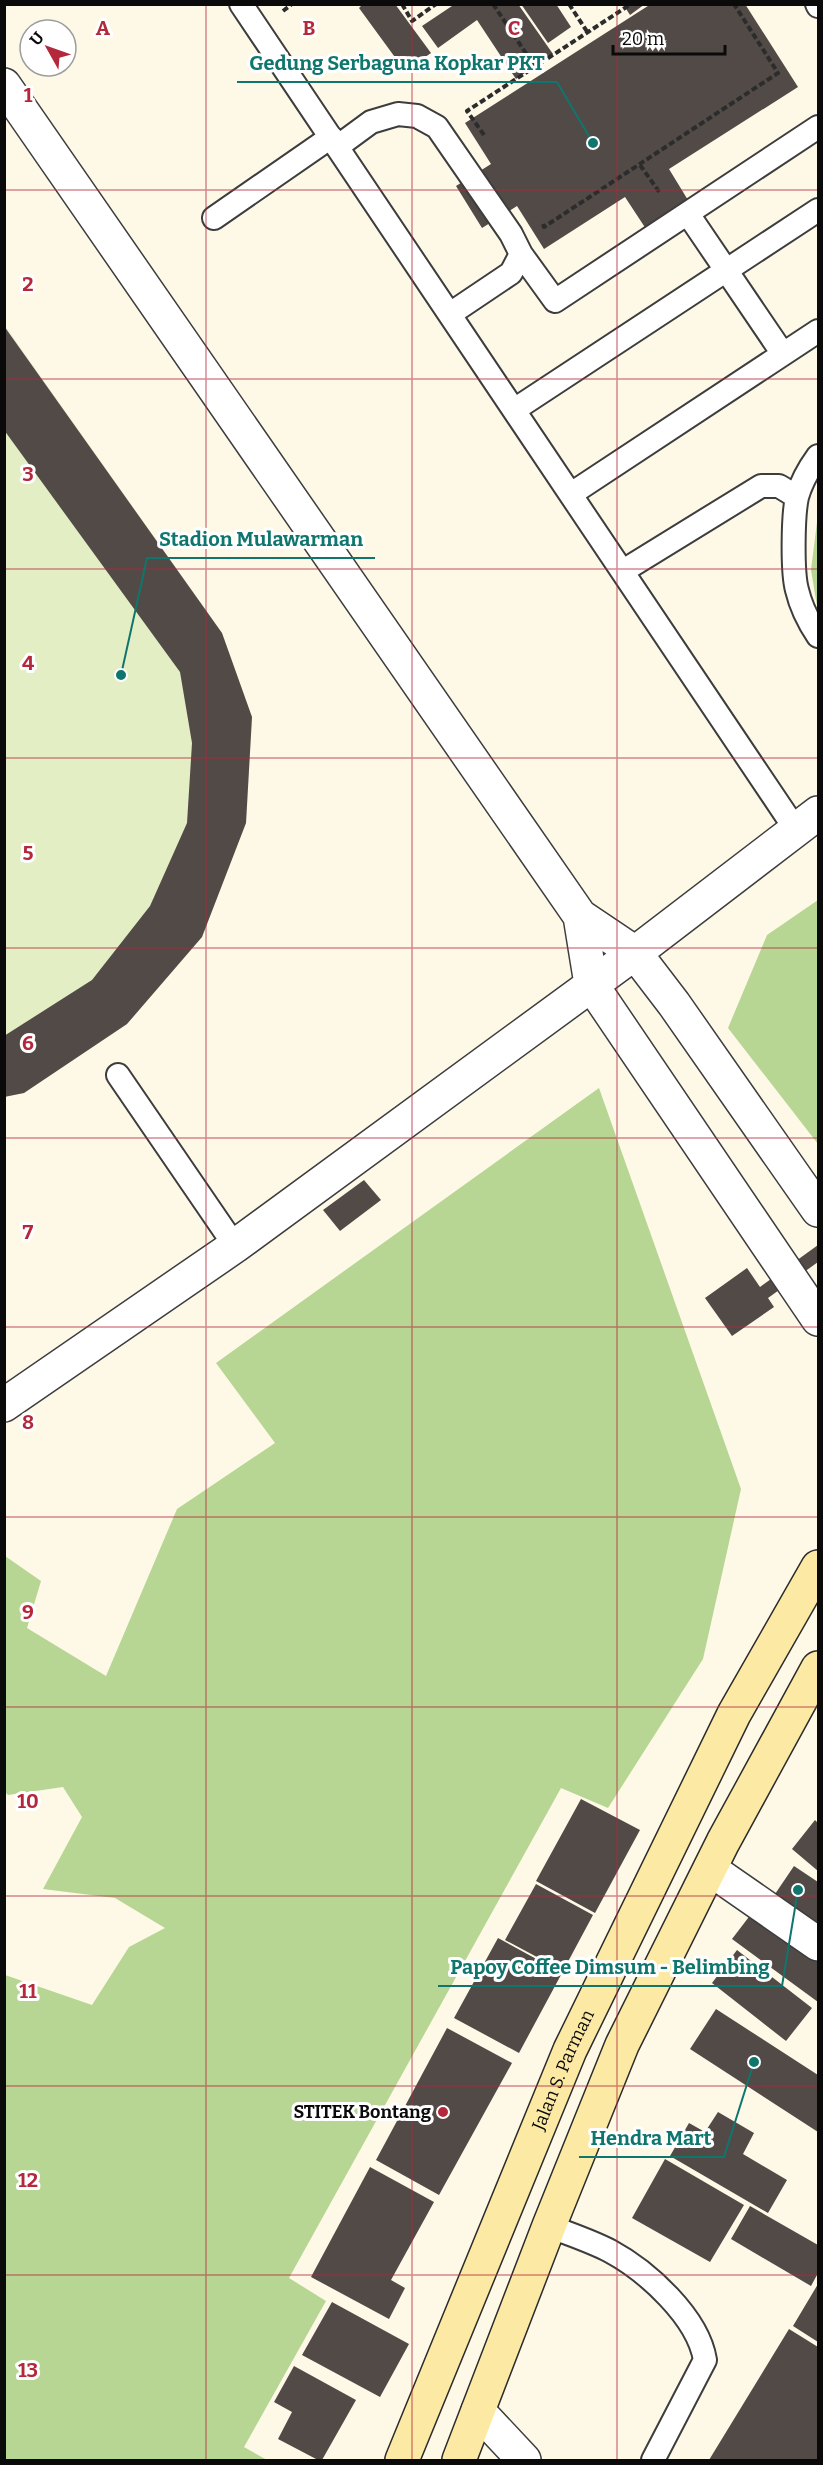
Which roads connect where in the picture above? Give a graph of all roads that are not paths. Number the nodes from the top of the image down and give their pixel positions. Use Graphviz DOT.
graph roads {
  1 [pos="241,4"];
  2 [pos="4,86"];
  3 [pos="819,128"];
  4 [pos="334,142"];
  5 [pos="819,210"];
  6 [pos="688,214"];
  7 [pos="214,218"];
  8 [pos="521,254"];
  9 [pos="726,270"];
  10 [pos="450,314"];
  11 [pos="819,331"];
  12 [pos="783,354"];
  13 [pos="514,410"];
  14 [pos="819,456"];
  15 [pos="571,494"];
  16 [pos="797,497"];
  17 [pos="623,571"];
  18 [pos="819,636"];
  19 [pos="807,821"];
  20 [pos="580,916"];
  21 [pos="635,953"];
  22 [pos="591,984"];
  23 [pos="118,1075"];
  24 [pos="819,1210"];
  25 [pos="235,1246"];
  26 [pos="819,1319"];
  27 [pos="4,1405"];
  28 [pos="819,1567"];
  29 [pos="819,1668"];
  30 [pos="710,1869"];
  31 [pos="819,1944"];
  32 [pos="549,2226"];
  33 [pos="478,2411"];
  34 [pos="402,2460"];
  35 [pos="459,2460"];
  36 [pos="524,2460"];
  37 [pos="653,2460"];
  1 -- 4 [label="lane"];
  2 -- 20 [label="street"];
  3 -- 6 [label="lane"];
  4 -- 7 [label="lane"];
  4 -- 8 [label="lane"];
  4 -- 10 [label="lane"];
  5 -- 9 [label="lane"];
  6 -- 8 [label="lane"];
  6 -- 9 [label="lane"];
  8 -- 10 [label="lane"];
  9 -- 12 [label="lane"];
  9 -- 13 [label="lane"];
  10 -- 13 [label="lane"];
  11 -- 12 [label="lane"];
  12 -- 15 [label="lane"];
  13 -- 15 [label="lane"];
  14 -- 16 [label="lane"];
  15 -- 17 [label="lane"];
  16 -- 17 [label="lane"];
  16 -- 18 [label="lane"];
  17 -- 19 [label="lane"];
  19 -- 21 [label="street"];
  20 -- 21 [label="street"];
  20 -- 22 [label="street"];
  21 -- 22 [label="street"];
  21 -- 24 [label="street"];
  22 -- 25 [label="street"];
  22 -- 26 [label="street"];
  23 -- 25 [label="lane"];
  25 -- 27 [label="street"];
  28 -- 34 [label="main road, Jalan S. Parman"];
  29 -- 30 [label="main road"];
  30 -- 31 [label="street"];
  30 -- 32 [label="main road"];
  32 -- 33 [label="main road"];
  32 -- 37 [label="lane"];
  33 -- 35 [label="main road"];
  33 -- 36 [label="street"];
}
